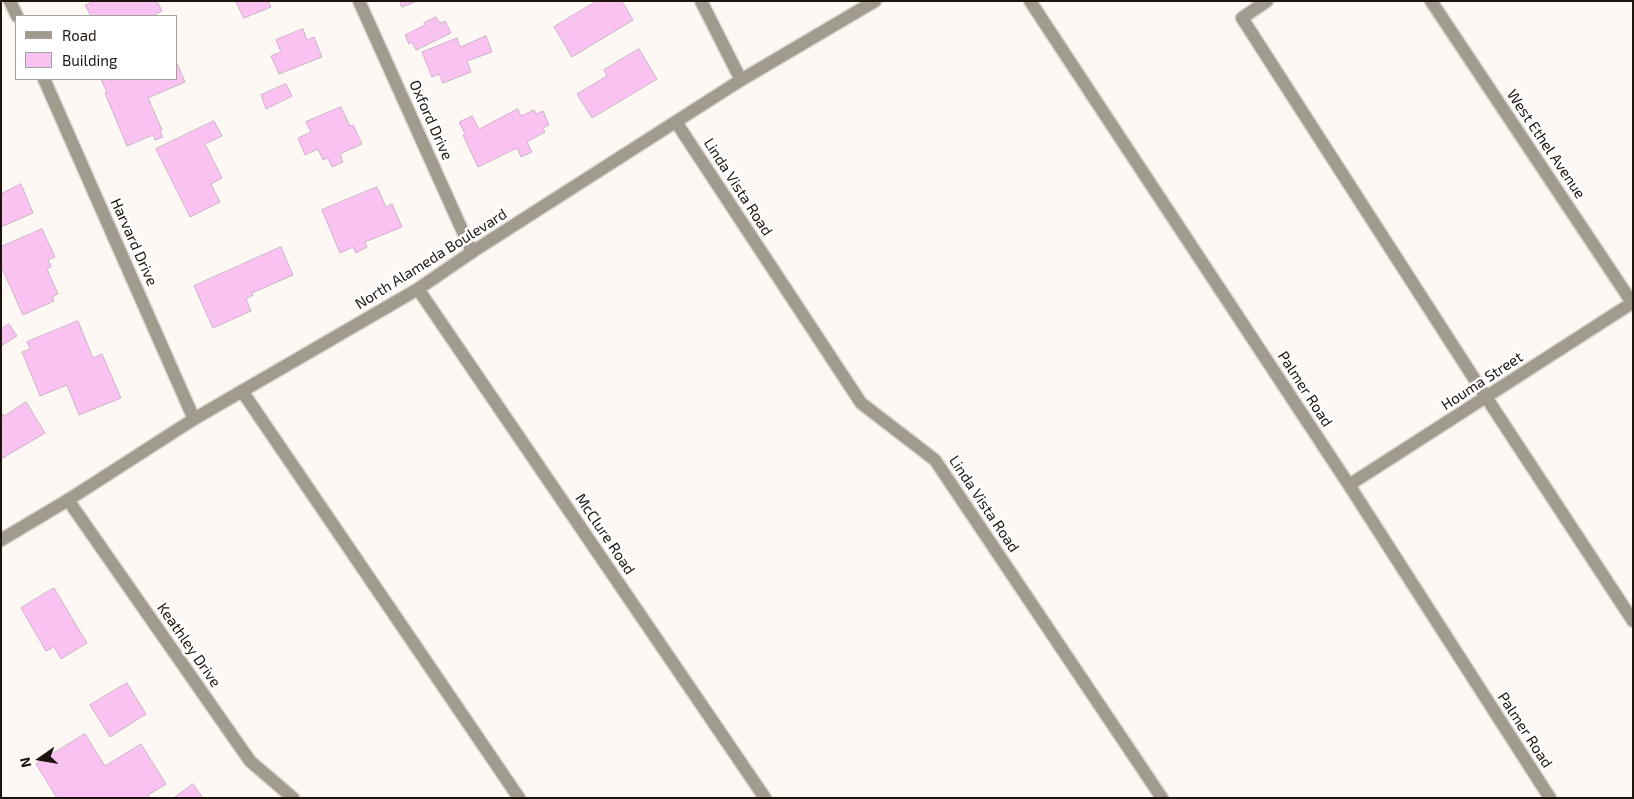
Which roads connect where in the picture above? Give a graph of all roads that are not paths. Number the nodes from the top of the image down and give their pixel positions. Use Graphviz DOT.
graph roads {
  1 [pos="10,1"];
  2 [pos="359,1"];
  3 [pos="701,1"];
  4 [pos="875,1"];
  5 [pos="1030,1"];
  6 [pos="1267,1"];
  7 [pos="1432,1"];
  8 [pos="17,15"];
  9 [pos="44,80"];
  10 [pos="741,80"];
  11 [pos="676,122"];
  12 [pos="472,252"];
  13 [pos="418,289"];
  14 [pos="1632,304"];
  15 [pos="242,391"];
  16 [pos="1486,397"];
  17 [pos="194,419"];
  18 [pos="1349,485"];
  19 [pos="68,500"];
  20 [pos="1,540"];
  21 [pos="1633,621"];
  22 [pos="293,798"];
  23 [pos="519,798"];
  24 [pos="765,798"];
  25 [pos="1162,798"];
  26 [pos="1550,798"];
  1 -- 8 [label="street"];
  2 -- 12 [label="street, Oxford Drive"];
  3 -- 10 [label="street"];
  4 -- 10 [label="street, North Alameda Boulevard"];
  5 -- 18 [label="street, Palmer Road"];
  6 -- 16 [label="street"];
  7 -- 14 [label="street, West Ethel Avenue"];
  9 -- 17 [label="street, Harvard Drive"];
  10 -- 11 [label="street, North Alameda Boulevard"];
  11 -- 12 [label="street, North Alameda Boulevard"];
  11 -- 25 [label="street, Linda Vista Road"];
  12 -- 13 [label="street, North Alameda Boulevard"];
  13 -- 15 [label="street, North Alameda Boulevard"];
  13 -- 24 [label="street, McClure Road"];
  14 -- 16 [label="street, Houma Street"];
  15 -- 17 [label="street, North Alameda Boulevard"];
  15 -- 23 [label="street"];
  16 -- 18 [label="street, Houma Street"];
  16 -- 21 [label="street"];
  17 -- 19 [label="street, North Alameda Boulevard"];
  18 -- 26 [label="street, Palmer Road"];
  19 -- 20 [label="street, North Alameda Boulevard"];
  19 -- 22 [label="street, Keathley Drive"];
}
